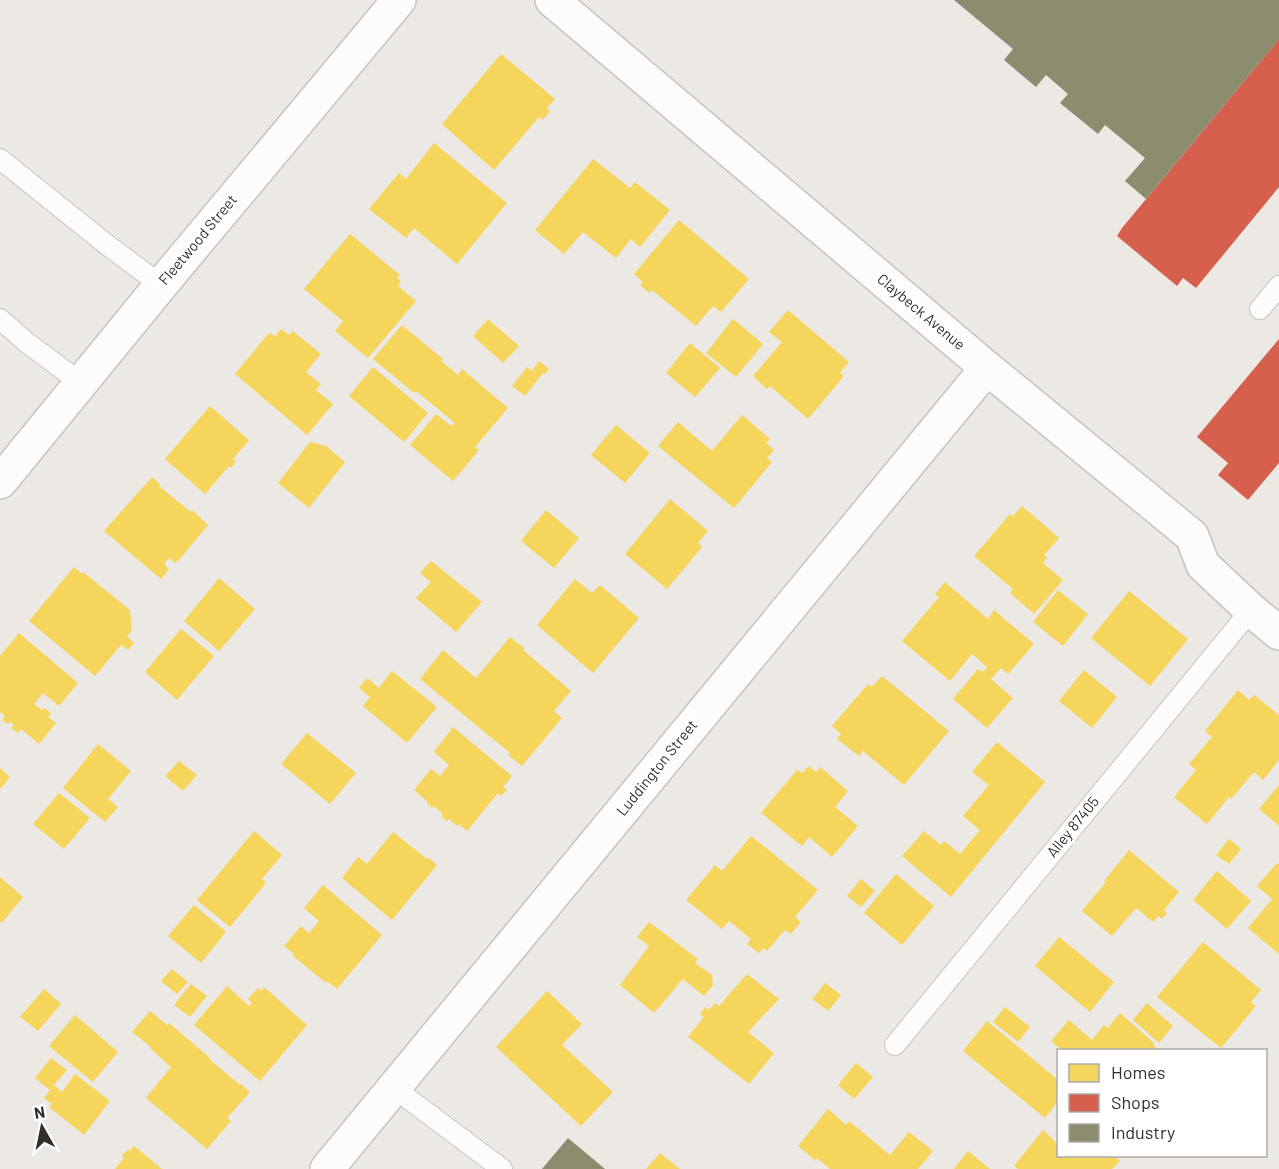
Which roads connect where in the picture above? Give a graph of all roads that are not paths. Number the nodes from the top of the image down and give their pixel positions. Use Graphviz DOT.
graph roads {
  1 [pos="399,0"];
  2 [pos="552,0"];
  3 [pos="0,159"];
  4 [pos="161,285"];
  5 [pos="1279,286"];
  6 [pos="1260,309"];
  7 [pos="0,319"];
  8 [pos="987,368"];
  9 [pos="81,383"];
  10 [pos="3,472"];
  11 [pos="1251,610"];
  12 [pos="1279,633"];
  13 [pos="895,1046"];
  14 [pos="394,1088"];
  15 [pos="327,1169"];
  16 [pos="502,1169"];
  1 -- 4 [label="street, Fleetwood Street"];
  2 -- 8 [label="street, Claybeck Avenue"];
  3 -- 4 [label="lane"];
  4 -- 9 [label="street, Fleetwood Street"];
  5 -- 6 [label="lane"];
  7 -- 9 [label="lane"];
  8 -- 11 [label="street, Claybeck Avenue"];
  8 -- 14 [label="street, Luddington Street"];
  9 -- 10 [label="street, Fleetwood Street"];
  11 -- 12 [label="street, Claybeck Avenue"];
  11 -- 13 [label="lane, Alley 87405"];
  14 -- 15 [label="street, Luddington Street"];
  14 -- 16 [label="lane"];
}
